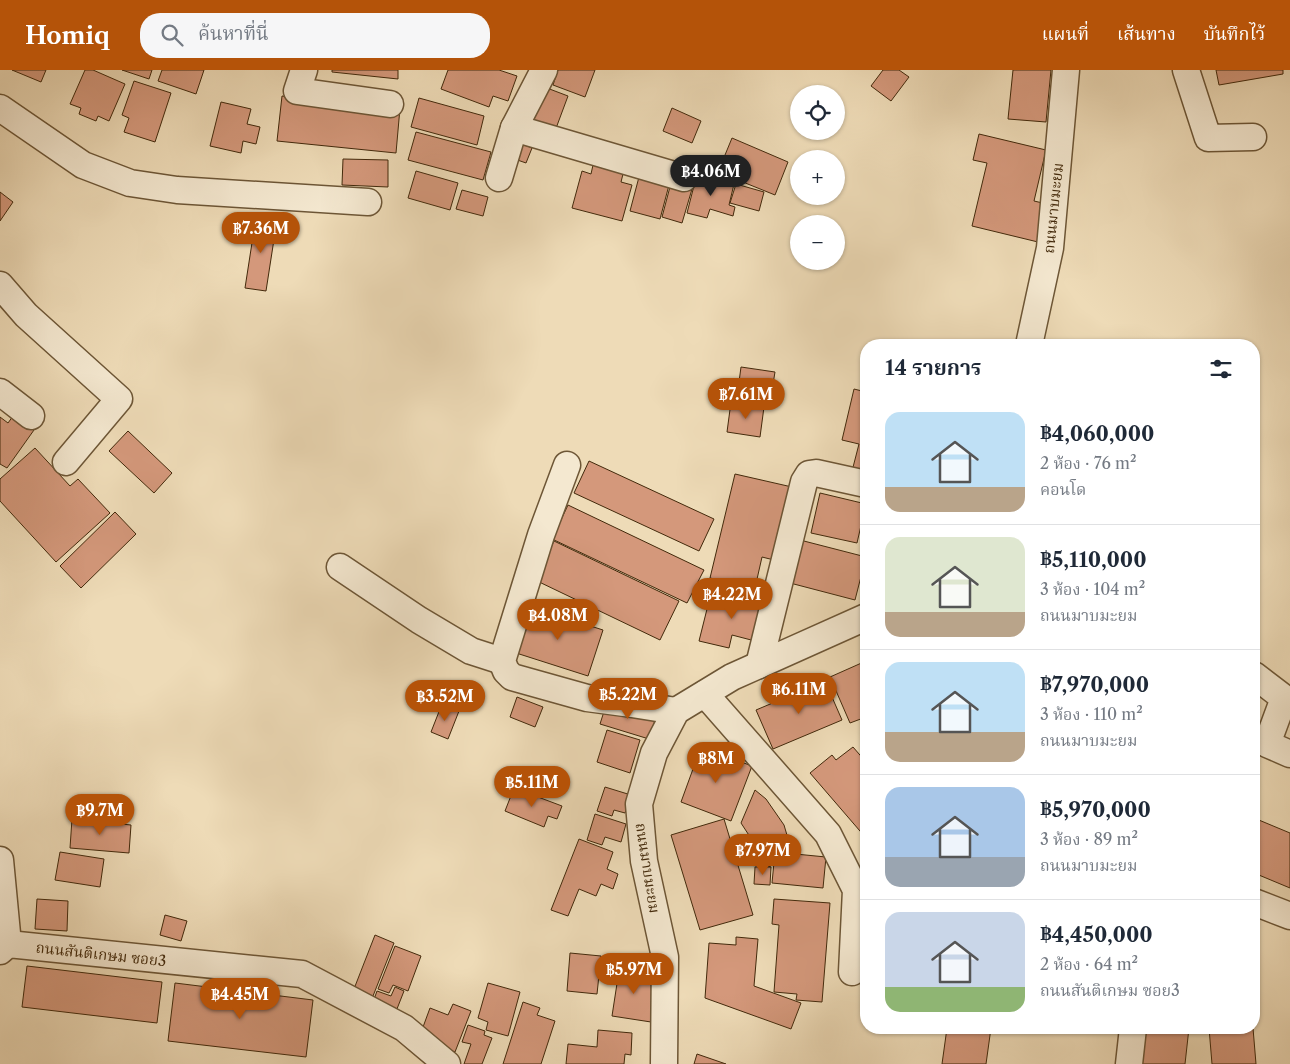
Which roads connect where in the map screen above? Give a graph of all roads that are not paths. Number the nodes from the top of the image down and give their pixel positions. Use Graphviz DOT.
graph roads {
  1 [pos="304,70"];
  2 [pos="544,70"];
  3 [pos="1066,70"];
  4 [pos="1186,70"];
  5 [pos="390,104"];
  6 [pos="0,108"];
  7 [pos="514,128"];
  8 [pos="1253,136"];
  9 [pos="499,178"];
  10 [pos="684,178"];
  11 [pos="368,202"];
  12 [pos="0,285"];
  13 [pos="1029,339"];
  14 [pos="0,392"];
  15 [pos="32,416"];
  16 [pos="66,462"];
  17 [pos="567,465"];
  18 [pos="860,483"];
  19 [pos="340,566"];
  20 [pos="860,620"];
  21 [pos="502,661"];
  22 [pos="759,665"];
  23 [pos="1260,680"];
  24 [pos="705,694"];
  25 [pos="676,711"];
  26 [pos="1290,754"];
  27 [pos="0,860"];
  28 [pos="1260,904"];
  29 [pos="1290,916"];
  30 [pos="4,948"];
  31 [pos="852,972"];
  32 [pos="1132,1034"];
  33 [pos="447,1064"];
  34 [pos="664,1064"];
  35 [pos="1129,1064"];
  1 -- 5 [label="street"];
  2 -- 7 [label="street"];
  3 -- 13 [label="street, ถนนมาบมะยม"];
  4 -- 8 [label="street"];
  6 -- 11 [label="street"];
  7 -- 9 [label="street"];
  7 -- 10 [label="street"];
  12 -- 16 [label="street"];
  14 -- 15 [label="street"];
  17 -- 21 [label="street"];
  18 -- 22 [label="street"];
  19 -- 21 [label="street"];
  20 -- 22 [label="street"];
  21 -- 25 [label="street"];
  22 -- 24 [label="street"];
  23 -- 26 [label="street"];
  24 -- 25 [label="street"];
  24 -- 31 [label="street"];
  25 -- 34 [label="street, ถนนมาบมะยม"];
  27 -- 30 [label="street"];
  28 -- 29 [label="street"];
  30 -- 33 [label="street, ถนนสันติเกษม ซอย3"];
  32 -- 35 [label="street"];
}
